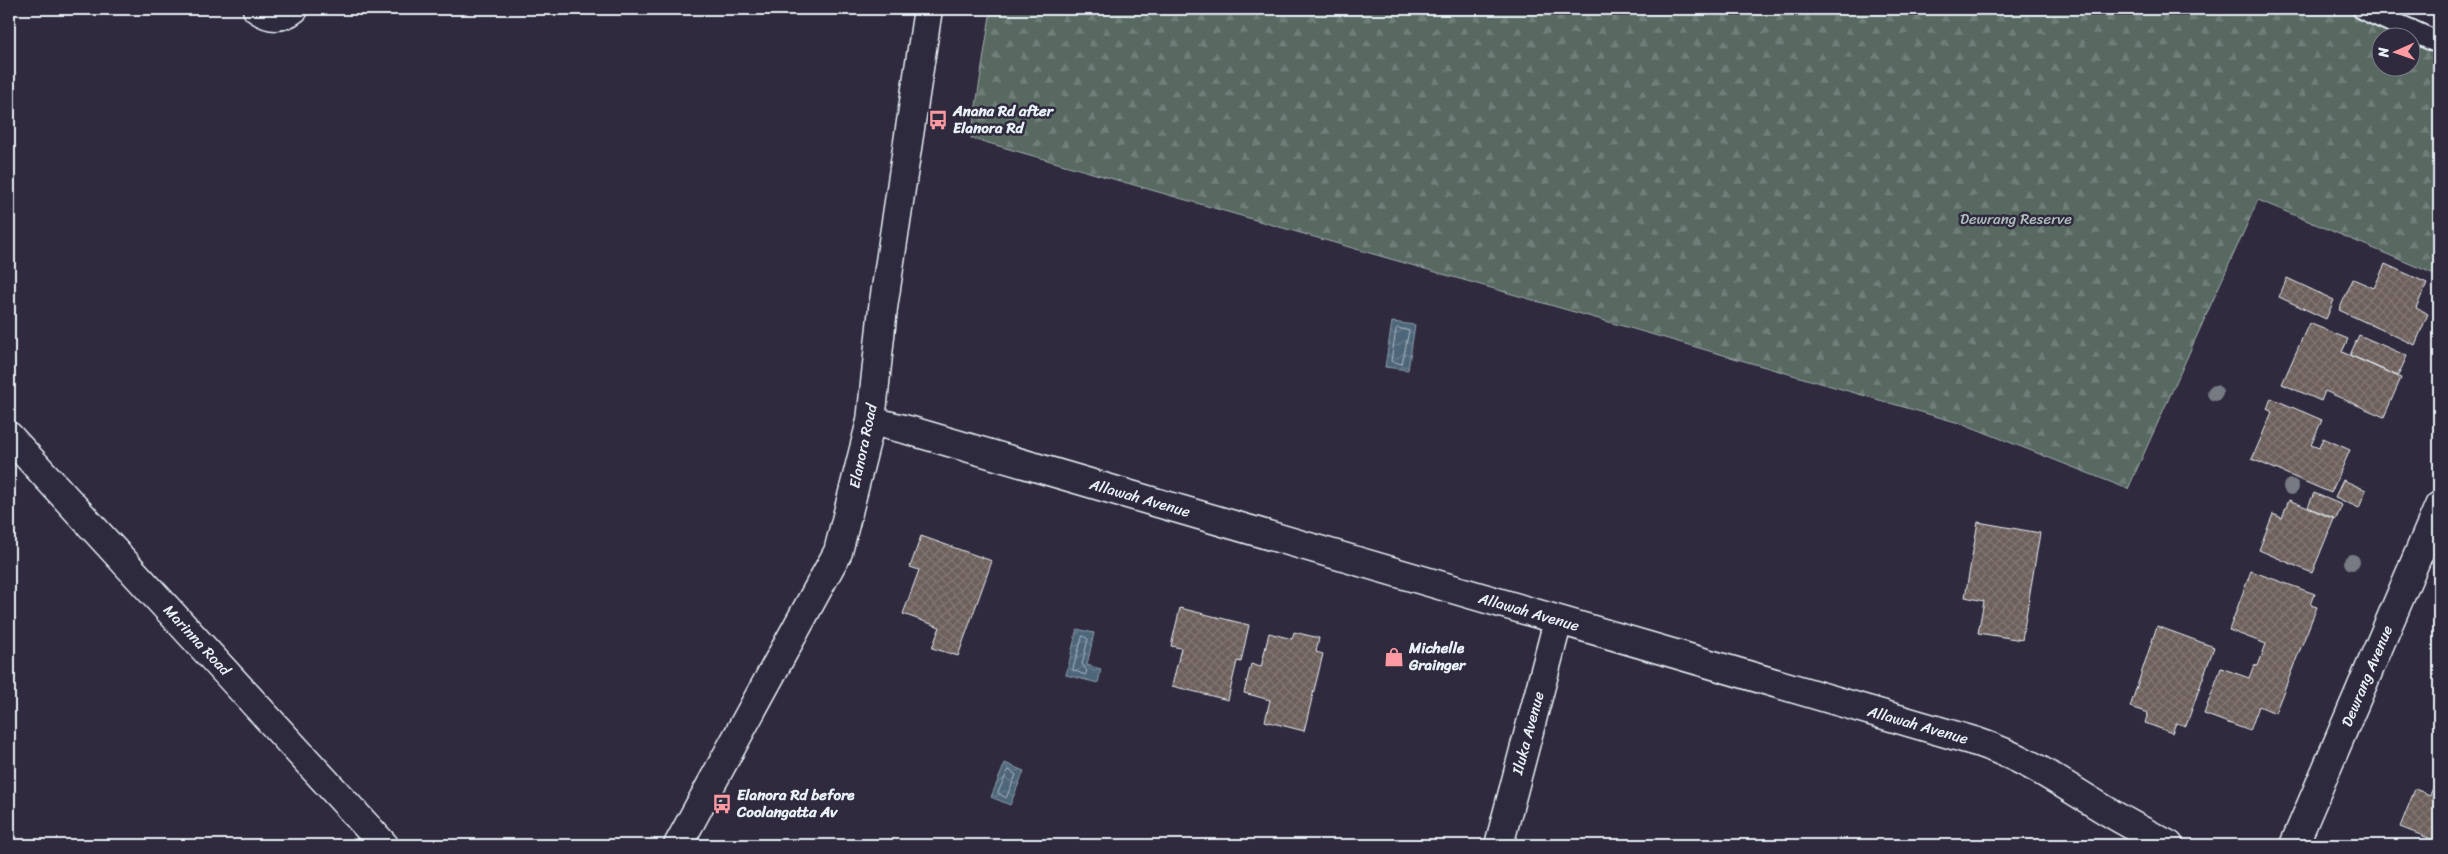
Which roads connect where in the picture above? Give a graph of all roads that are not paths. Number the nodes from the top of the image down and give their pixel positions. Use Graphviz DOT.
graph roads {
  1 [pos="258,9"];
  2 [pos="294,9"];
  3 [pos="928,9"];
  4 [pos="2363,9"];
  5 [pos="2439,43"];
  6 [pos="871,422"];
  7 [pos="9,436"];
  8 [pos="2439,506"];
  9 [pos="1558,621"];
  10 [pos="384,845"];
  11 [pos="678,845"];
  12 [pos="1499,845"];
  13 [pos="2168,845"];
  14 [pos="2294,845"];
  1 -- 2 [label="street"];
  3 -- 6 [label="street, Elanora Road"];
  4 -- 5 [label="lane"];
  6 -- 9 [label="street, Allawah Avenue"];
  6 -- 11 [label="street, Elanora Road"];
  7 -- 10 [label="street, Marinna Road"];
  8 -- 14 [label="street, Dewrang Avenue"];
  9 -- 12 [label="street, Iluka Avenue"];
  9 -- 13 [label="street, Allawah Avenue"];
}
